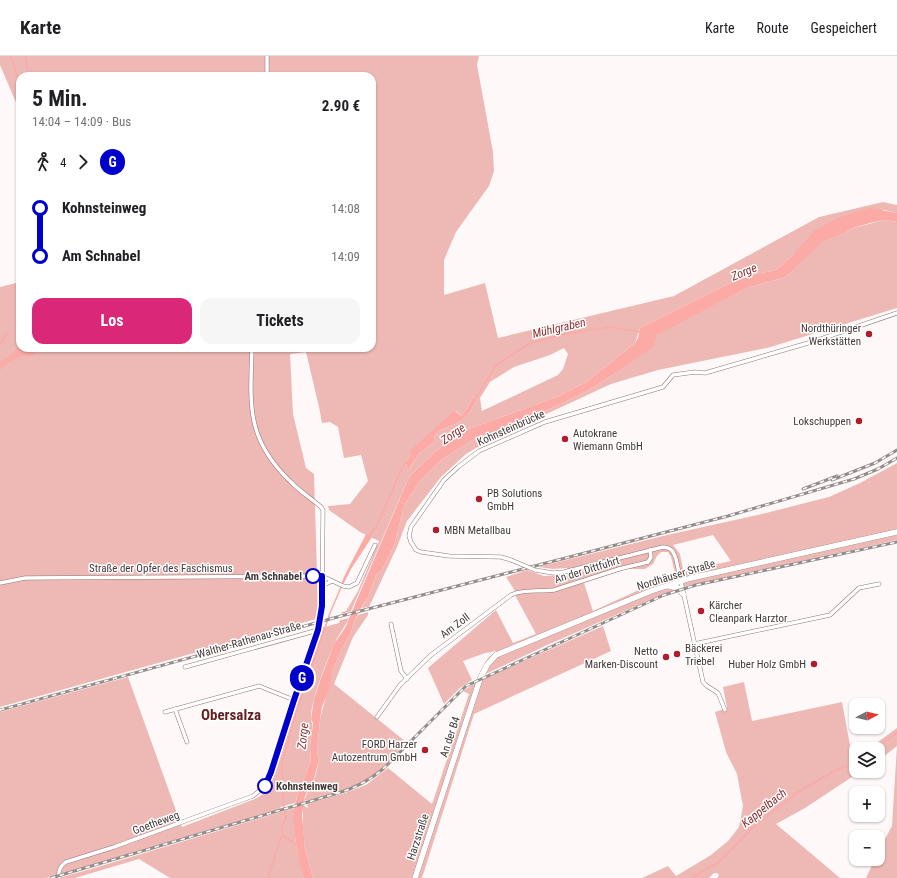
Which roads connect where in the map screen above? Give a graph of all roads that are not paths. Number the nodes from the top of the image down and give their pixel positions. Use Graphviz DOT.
graph roads {
  1 [pos="267,56"];
  2 [pos="266,72"];
  3 [pos="897,313"];
  4 [pos="252,352"];
  5 [pos="897,532"];
  6 [pos="375,545"];
  7 [pos="650,550"];
  8 [pos="322,576"];
  9 [pos="332,581"];
  10 [pos="680,581"];
  11 [pos="0,583"];
  12 [pos="879,584"];
  13 [pos="322,586"];
  14 [pos="667,586"];
  15 [pos="517,592"];
  16 [pos="683,594"];
  17 [pos="391,624"];
  18 [pos="318,630"];
  19 [pos="694,644"];
  20 [pos="185,667"];
  21 [pos="480,678"];
  22 [pos="407,679"];
  23 [pos="294,700"];
  24 [pos="175,709"];
  25 [pos="725,710"];
  26 [pos="165,712"];
  27 [pos="377,717"];
  28 [pos="187,742"];
  29 [pos="440,802"];
  30 [pos="59,877"];
  31 [pos="415,878"];
  1 -- 2 [label="street"];
  3 -- 7 [label="street, Kohnsteinbrücke, bridge"];
  4 -- 8 [label="street"];
  5 -- 10 [label="main road, Nordhäuser Straße"];
  6 -- 9 [label="street"];
  7 -- 10 [label="street, Kohnsteinbrücke"];
  7 -- 15 [label="street, An der Dittfuhrt"];
  8 -- 9 [label="street"];
  8 -- 11 [label="street, Straße der Opfer des Faschismus"];
  8 -- 13 [label="street"];
  9 -- 13 [label="street"];
  10 -- 14 [label="main road, Nordhäuser Straße"];
  10 -- 16 [label="street"];
  12 -- 19 [label="street"];
  13 -- 18 [label="street"];
  14 -- 16 [label="main road"];
  14 -- 21 [label="main road, Nordhäuser Straße"];
  15 -- 22 [label="street, Am Zoll"];
  16 -- 19 [label="street"];
  17 -- 22 [label="street"];
  18 -- 20 [label="street, Walther-Rathenau-Straße"];
  18 -- 23 [label="street"];
  19 -- 25 [label="street"];
  21 -- 29 [label="main road, An der B4"];
  22 -- 27 [label="street, Am Zoll"];
  23 -- 24 [label="street"];
  23 -- 30 [label="street, Goetheweg"];
  24 -- 26 [label="street"];
  24 -- 28 [label="street"];
  29 -- 31 [label="main road, Harzstraße"];
}
